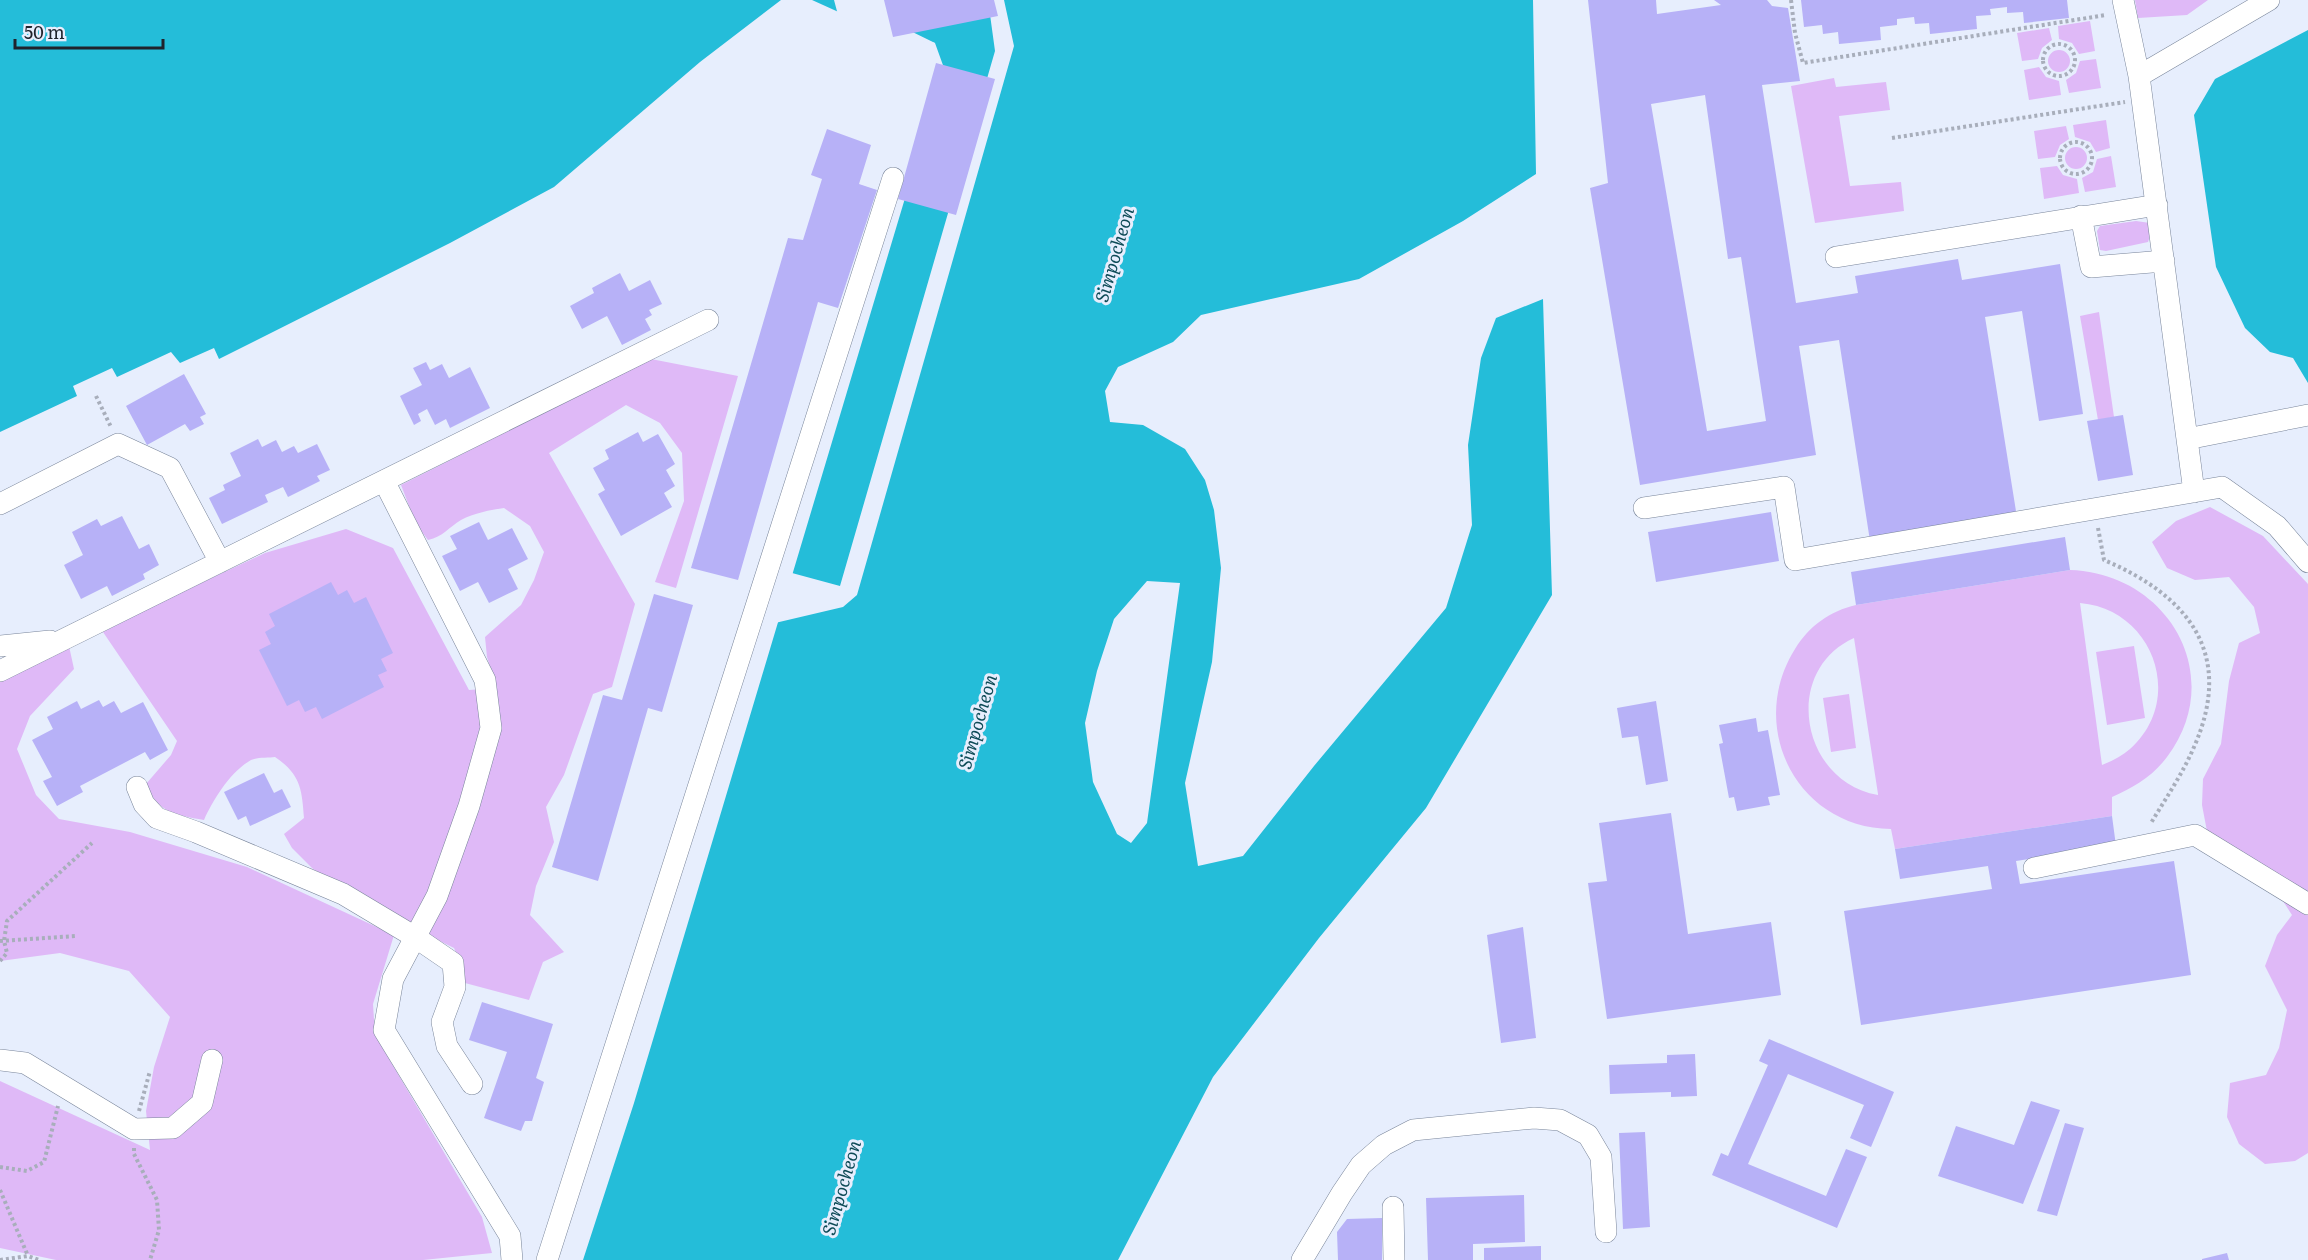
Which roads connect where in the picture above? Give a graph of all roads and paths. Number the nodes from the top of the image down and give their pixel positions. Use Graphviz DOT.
graph roads {
  1 [pos="1791,0"];
  2 [pos="2269,0"];
  3 [pos="2124,6"];
  4 [pos="2053,46"];
  5 [pos="2139,75"];
  6 [pos="2115,105"];
  7 [pos="1892,138"];
  8 [pos="2068,145"];
  9 [pos="893,178"];
  10 [pos="2157,205"];
  11 [pos="2081,216"];
  12 [pos="1836,257"];
  13 [pos="2164,261"];
  14 [pos="708,320"];
  15 [pos="96,396"];
  16 [pos="2308,415"];
  17 [pos="2187,439"];
  18 [pos="118,444"];
  19 [pos="384,481"];
  20 [pos="2194,492"];
  21 [pos="0,504"];
  22 [pos="1644,508"];
  23 [pos="2094,509"];
  24 [pos="220,562"];
  25 [pos="2308,562"];
  26 [pos="63,640"];
  27 [pos="0,646"];
  28 [pos="0,671"];
  29 [pos="137,787"];
  30 [pos="92,843"];
  31 [pos="2137,847"];
  32 [pos="2034,868"];
  33 [pos="2308,904"];
  34 [pos="76,936"];
  35 [pos="415,937"];
  36 [pos="2,941"];
  37 [pos="0,961"];
  38 [pos="0,1060"];
  39 [pos="212,1060"];
  40 [pos="150,1071"];
  41 [pos="472,1084"];
  42 [pos="66,1088"];
  43 [pos="134,1129"];
  44 [pos="0,1167"];
  45 [pos="0,1190"];
  46 [pos="1393,1207"];
  47 [pos="1606,1232"];
  48 [pos="28,1256"];
  49 [pos="0,1260"];
  50 [pos="39,1260"];
  51 [pos="150,1260"];
  52 [pos="513,1260"];
  53 [pos="547,1260"];
  54 [pos="1302,1260"];
  55 [pos="1395,1260"];
  1 -- 3 [label="path"];
  2 -- 5 [label="street"];
  3 -- 5 [label="street"];
  4 -- 4 [label="path"];
  5 -- 10 [label="street"];
  6 -- 7 [label="path"];
  8 -- 8 [label="path"];
  9 -- 53 [label="street"];
  10 -- 11 [label="street"];
  10 -- 13 [label="street"];
  11 -- 12 [label="street"];
  11 -- 13 [label="street"];
  13 -- 17 [label="street"];
  14 -- 19 [label="street"];
  15 -- 18 [label="path"];
  16 -- 17 [label="street"];
  17 -- 20 [label="street"];
  18 -- 21 [label="street"];
  18 -- 24 [label="street"];
  19 -- 24 [label="street"];
  19 -- 35 [label="street"];
  20 -- 23 [label="street"];
  20 -- 25 [label="street"];
  22 -- 23 [label="street"];
  23 -- 31 [label="path"];
  24 -- 26 [label="street"];
  26 -- 27 [label="street"];
  26 -- 28 [label="street"];
  29 -- 35 [label="street"];
  30 -- 36 [label="path"];
  31 -- 32 [label="street"];
  31 -- 33 [label="street"];
  34 -- 36 [label="path"];
  35 -- 41 [label="street"];
  35 -- 52 [label="street"];
  36 -- 37 [label="path"];
  38 -- 42 [label="street"];
  39 -- 43 [label="street"];
  40 -- 43 [label="path"];
  42 -- 43 [label="street"];
  42 -- 44 [label="path"];
  43 -- 51 [label="path"];
  45 -- 48 [label="path"];
  46 -- 55 [label="street"];
  47 -- 54 [label="street"];
  48 -- 49 [label="path"];
  48 -- 50 [label="path"];
}
